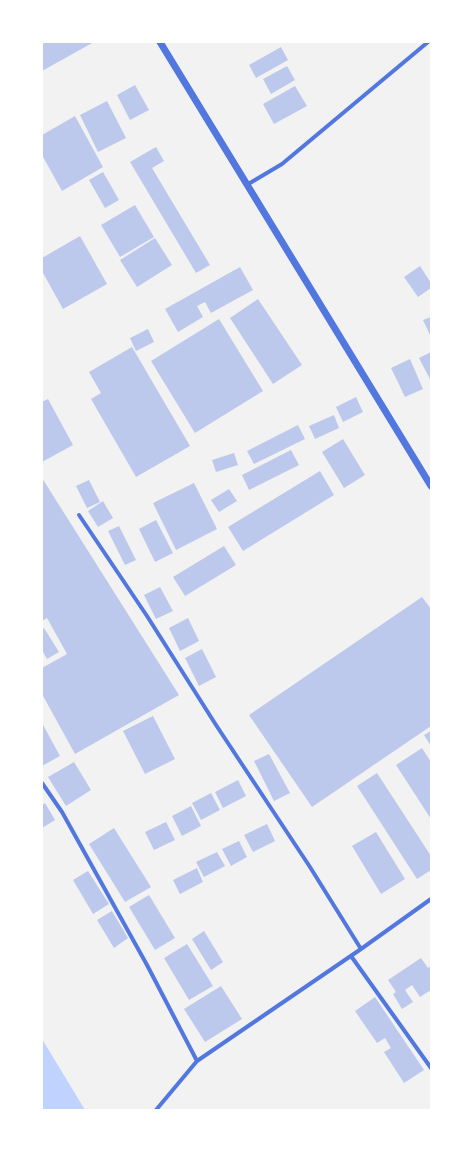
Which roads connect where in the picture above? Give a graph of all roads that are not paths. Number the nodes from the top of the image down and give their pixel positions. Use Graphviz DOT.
graph roads {
  1 [pos="160,42"];
  2 [pos="165,42"];
  3 [pos="428,42"];
  4 [pos="250,183"];
  5 [pos="431,478"];
  6 [pos="431,486"];
  7 [pos="80,515"];
  8 [pos="42,783"];
  9 [pos="431,899"];
  10 [pos="361,949"];
  11 [pos="351,956"];
  12 [pos="197,1061"];
  13 [pos="431,1068"];
  14 [pos="156,1110"];
  1 -- 6 [label="street"];
  2 -- 4 [label="street"];
  3 -- 4 [label="street"];
  4 -- 5 [label="street"];
  7 -- 10 [label="street"];
  8 -- 12 [label="street"];
  9 -- 10 [label="street"];
  10 -- 11 [label="street"];
  11 -- 12 [label="street"];
  11 -- 13 [label="street"];
  12 -- 14 [label="street"];
}
